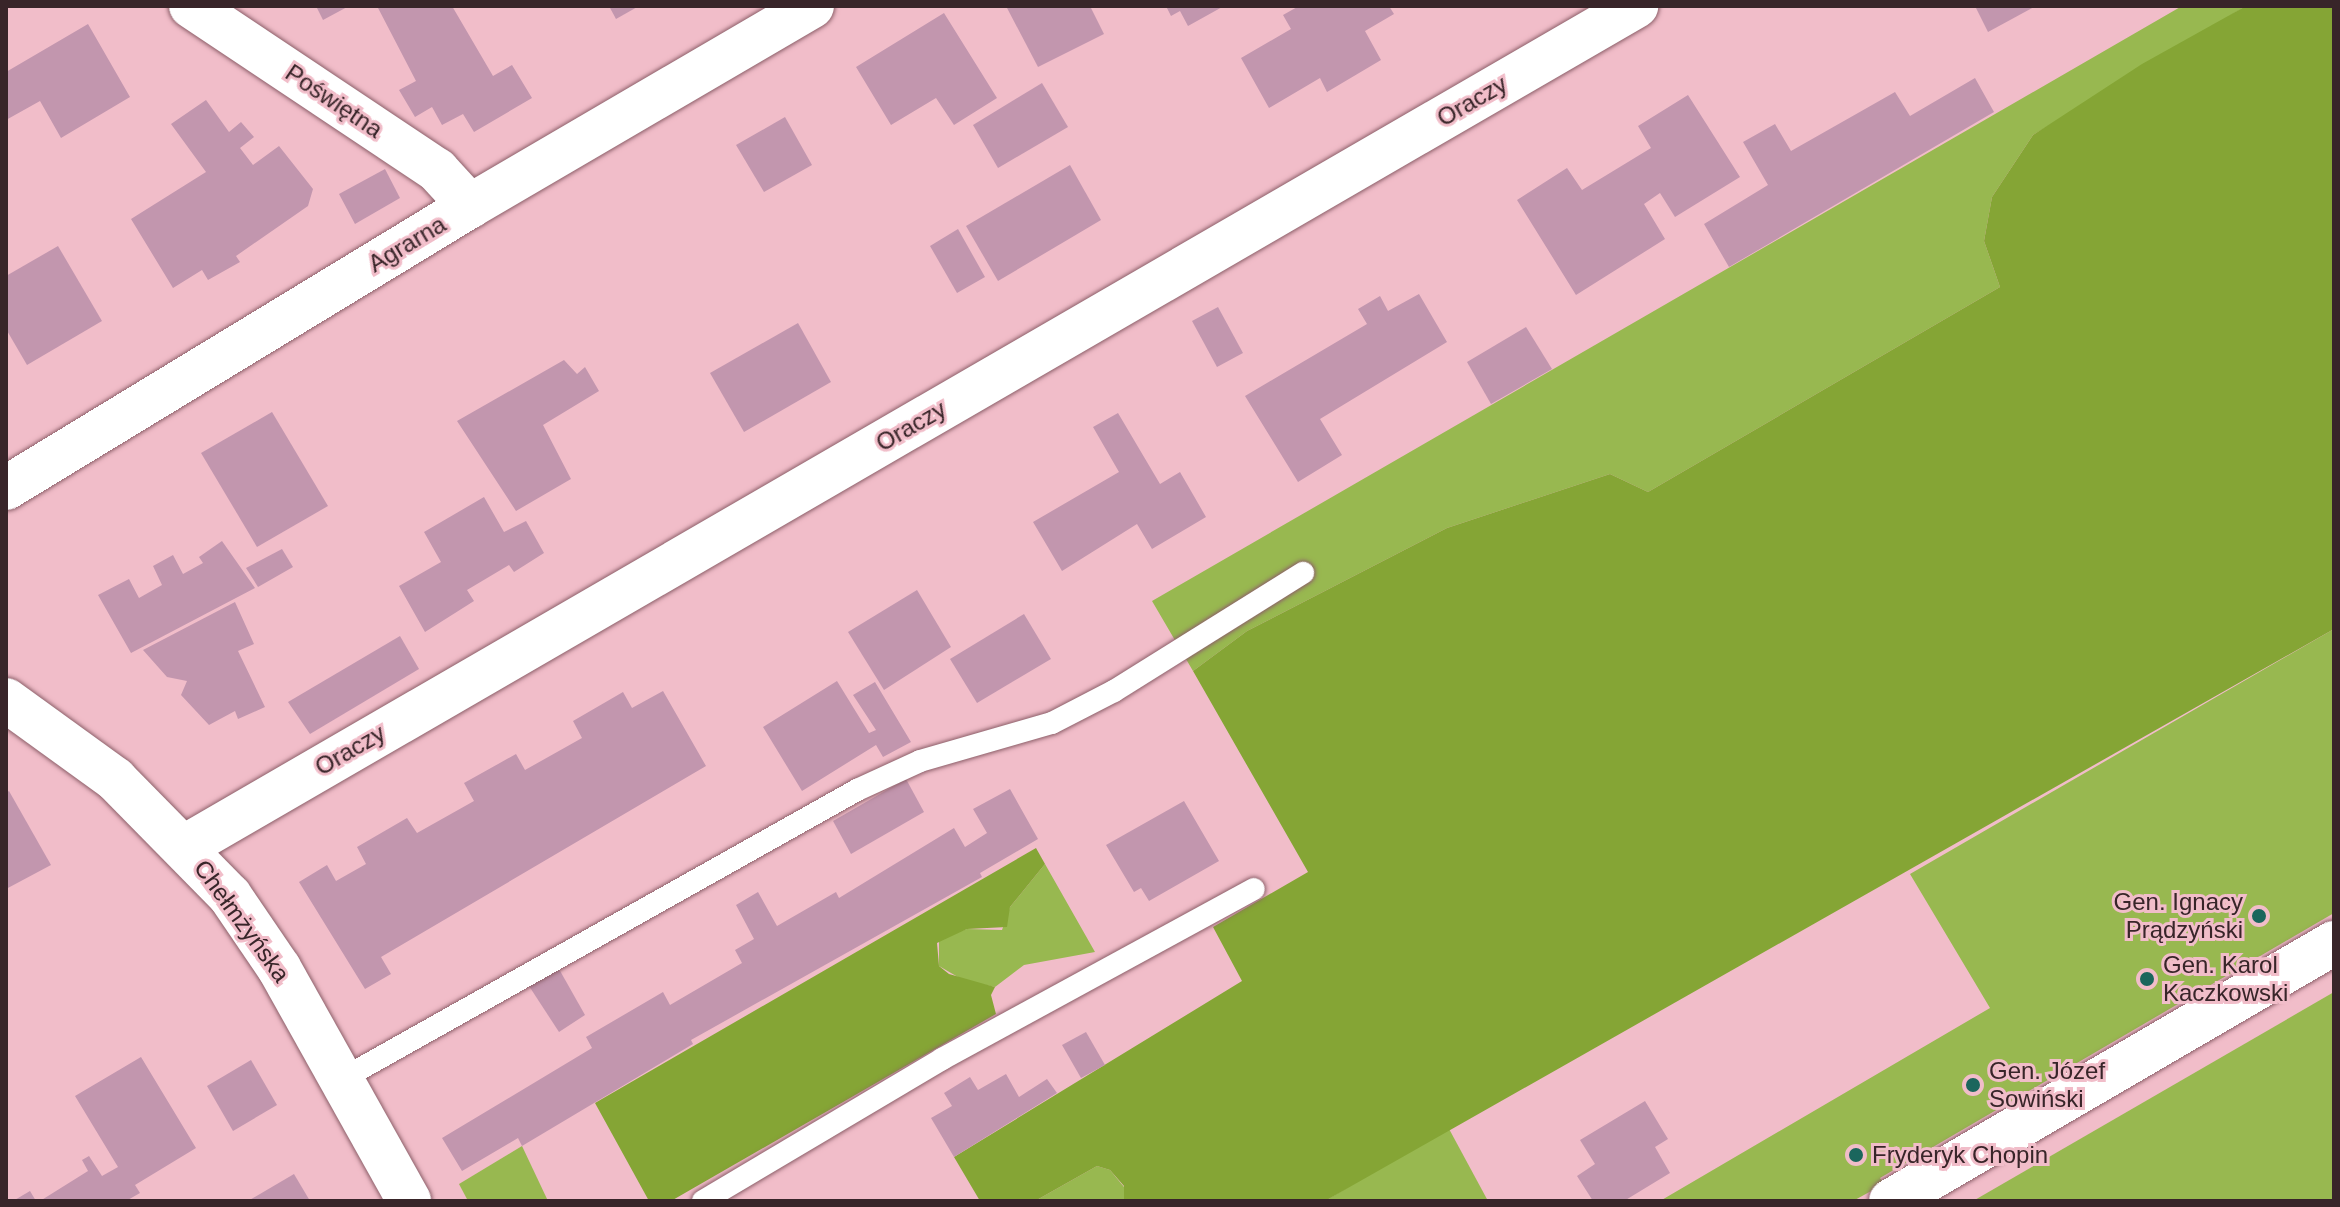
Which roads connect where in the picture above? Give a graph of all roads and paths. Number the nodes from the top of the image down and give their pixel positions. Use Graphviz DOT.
graph roads {
  1 [pos="191,6"];
  2 [pos="812,6"];
  3 [pos="1636,6"];
  4 [pos="470,206"];
  5 [pos="6,488"];
  6 [pos="1303,573"];
  7 [pos="6,700"];
  8 [pos="186,846"];
  9 [pos="1254,889"];
  10 [pos="2334,943"];
  11 [pos="342,1079"];
  12 [pos="409,1201"];
  13 [pos="703,1201"];
  14 [pos="1891,1201"];
  1 -- 4 [label="street, Poświętna"];
  2 -- 4 [label="street, Agrarna"];
  3 -- 8 [label="street, Oraczy"];
  4 -- 5 [label="street, Agrarna"];
  6 -- 11 [label="lane"];
  7 -- 8 [label="street, Chełmżyńska"];
  8 -- 11 [label="street, Chełmżyńska"];
  9 -- 13 [label="lane"];
  10 -- 14 [label="street"];
  11 -- 12 [label="street, Chełmżyńska"];
}
